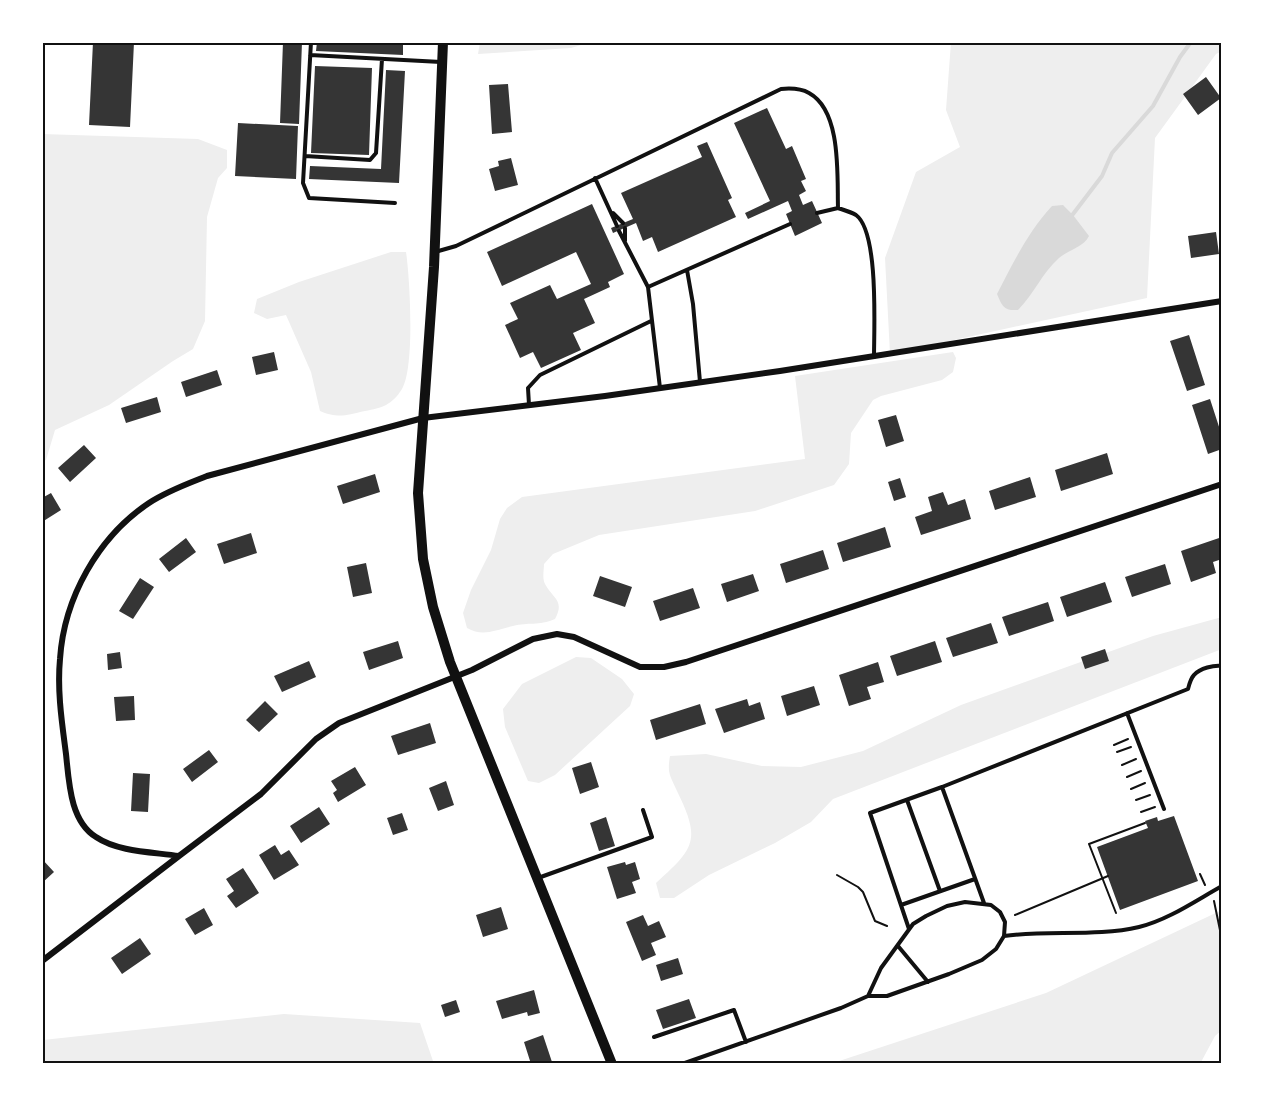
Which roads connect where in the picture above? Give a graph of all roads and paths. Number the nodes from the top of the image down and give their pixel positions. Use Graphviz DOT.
graph roads {
  1 [pos="311,42"];
  2 [pos="443,42"];
  3 [pos="310,55"];
  4 [pos="382,59"];
  5 [pos="442,62"];
  6 [pos="305,156"];
  7 [pos="595,178"];
  8 [pos="395,203"];
  9 [pos="838,208"];
  10 [pos="610,210"];
  11 [pos="817,213"];
  12 [pos="623,223"];
  13 [pos="790,224"];
  14 [pos="625,228"];
  15 [pos="625,241"];
  16 [pos="435,252"];
  17 [pos="687,270"];
  18 [pos="648,287"];
  19 [pos="1222,301"];
  20 [pos="651,321"];
  21 [pos="874,357"];
  22 [pos="700,383"];
  23 [pos="660,388"];
  24 [pos="529,405"];
  25 [pos="423,418"];
  26 [pos="1222,484"];
  27 [pos="1222,666"];
  28 [pos="456,676"];
  29 [pos="1127,712"];
  30 [pos="1136,736"];
  31 [pos="1139,743"];
  32 [pos="1114,745"];
  33 [pos="1117,752"];
  34 [pos="1144,756"];
  35 [pos="1122,765"];
  36 [pos="1149,768"];
  37 [pos="1126,777"];
  38 [pos="1153,780"];
  39 [pos="942,788"];
  40 [pos="1131,789"];
  41 [pos="1158,792"];
  42 [pos="907,800"];
  43 [pos="1136,800"];
  44 [pos="1163,807"];
  45 [pos="643,810"];
  46 [pos="1141,812"];
  47 [pos="1145,823"];
  48 [pos="179,856"];
  49 [pos="1200,874"];
  50 [pos="837,875"];
  51 [pos="1108,876"];
  52 [pos="537,878"];
  53 [pos="975,879"];
  54 [pos="1103,879"];
  55 [pos="1222,886"];
  56 [pos="940,891"];
  57 [pos="1209,893"];
  58 [pos="984,904"];
  59 [pos="901,905"];
  60 [pos="1116,913"];
  61 [pos="1015,915"];
  62 [pos="888,926"];
  63 [pos="910,929"];
  64 [pos="1004,936"];
  65 [pos="1222,940"];
  66 [pos="898,946"];
  67 [pos="42,961"];
  68 [pos="928,981"];
  69 [pos="868,996"];
  70 [pos="654,1037"];
  71 [pos="746,1042"];
  72 [pos="612,1064"];
  73 [pos="682,1064"];
  1 -- 3 [label="lane"];
  2 -- 5 [label="street"];
  3 -- 4 [label="lane"];
  3 -- 6 [label="lane"];
  4 -- 5 [label="lane"];
  4 -- 6 [label="lane"];
  5 -- 16 [label="street"];
  6 -- 8 [label="lane"];
  7 -- 9 [label="lane"];
  7 -- 10 [label="lane"];
  7 -- 16 [label="lane"];
  9 -- 11 [label="lane"];
  9 -- 21 [label="lane"];
  10 -- 12 [label="lane"];
  10 -- 15 [label="lane"];
  13 -- 17 [label="lane"];
  14 -- 15 [label="lane"];
  15 -- 18 [label="lane"];
  16 -- 25 [label="street"];
  17 -- 18 [label="lane"];
  17 -- 22 [label="lane"];
  18 -- 20 [label="lane"];
  19 -- 21 [label="street"];
  20 -- 23 [label="lane"];
  20 -- 24 [label="lane"];
  21 -- 22 [label="street"];
  22 -- 23 [label="street"];
  23 -- 24 [label="street"];
  24 -- 25 [label="street"];
  25 -- 28 [label="street"];
  25 -- 48 [label="street"];
  26 -- 28 [label="street"];
  27 -- 29 [label="lane"];
  28 -- 48 [label="street"];
  28 -- 52 [label="street"];
  29 -- 30 [label="lane"];
  29 -- 39 [label="lane"];
  30 -- 31 [label="lane"];
  30 -- 32 [label="path"];
  31 -- 33 [label="path"];
  31 -- 34 [label="lane"];
  34 -- 35 [label="path"];
  34 -- 36 [label="lane"];
  36 -- 37 [label="path"];
  36 -- 38 [label="lane"];
  38 -- 40 [label="path"];
  38 -- 41 [label="lane"];
  39 -- 42 [label="lane"];
  39 -- 53 [label="lane"];
  41 -- 43 [label="path"];
  41 -- 44 [label="lane"];
  42 -- 56 [label="lane"];
  42 -- 59 [label="lane"];
  44 -- 46 [label="path"];
  45 -- 52 [label="lane"];
  47 -- 54 [label="path"];
  48 -- 67 [label="street"];
  49 -- 57 [label="path"];
  50 -- 62 [label="path"];
  51 -- 54 [label="path"];
  52 -- 72 [label="street"];
  53 -- 56 [label="lane"];
  53 -- 58 [label="lane"];
  54 -- 60 [label="path"];
  54 -- 61 [label="path"];
  55 -- 57 [label="lane"];
  56 -- 59 [label="lane"];
  57 -- 64 [label="lane"];
  57 -- 65 [label="path"];
  58 -- 63 [label="lane"];
  58 -- 64 [label="lane"];
  59 -- 63 [label="lane"];
  63 -- 66 [label="lane"];
  64 -- 68 [label="lane"];
  66 -- 68 [label="lane"];
  66 -- 69 [label="lane"];
  68 -- 69 [label="lane"];
  69 -- 71 [label="lane"];
  70 -- 71 [label="lane"];
  71 -- 73 [label="lane"];
}
